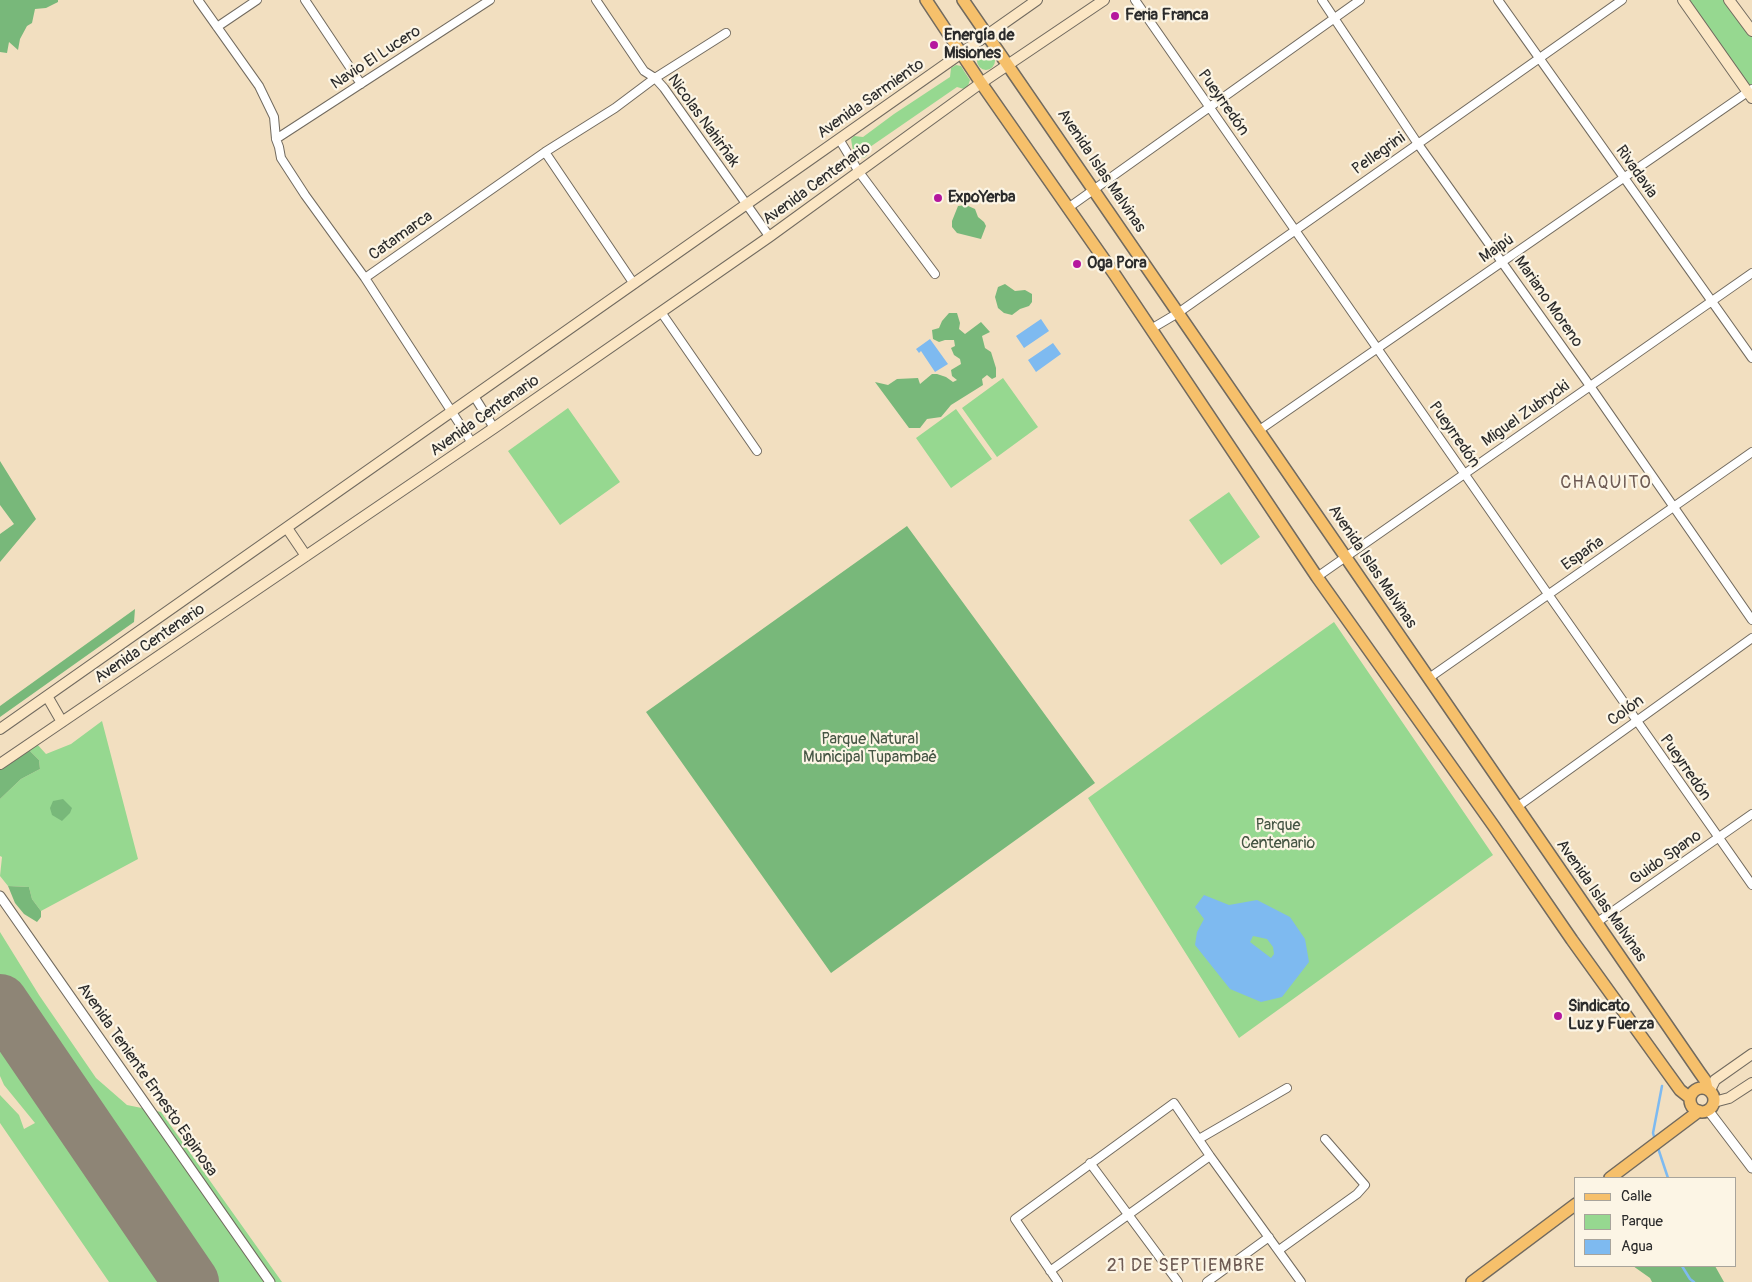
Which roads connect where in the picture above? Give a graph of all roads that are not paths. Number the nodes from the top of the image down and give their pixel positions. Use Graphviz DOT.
graph roads {
  1 [pos="198,0"];
  2 [pos="257,0"];
  3 [pos="304,0"];
  4 [pos="490,0"];
  5 [pos="596,0"];
  6 [pos="926,0"];
  7 [pos="963,0"];
  8 [pos="1037,0"];
  9 [pos="1104,0"];
  10 [pos="1135,0"];
  11 [pos="1322,0"];
  12 [pos="1360,0"];
  13 [pos="1498,0"];
  14 [pos="1622,0"];
  15 [pos="1683,0"];
  16 [pos="1729,0"];
  17 [pos="1335,17"];
  18 [pos="217,27"];
  19 [pos="1752,31"];
  20 [pos="726,33"];
  21 [pos="987,34"];
  22 [pos="962,54"];
  23 [pos="1539,58"];
  24 [pos="1009,65"];
  25 [pos="656,78"];
  26 [pos="981,83"];
  27 [pos="361,84"];
  28 [pos="1751,93"];
  29 [pos="1209,107"];
  30 [pos="276,139"];
  31 [pos="838,139"];
  32 [pos="1418,144"];
  33 [pos="545,152"];
  34 [pos="859,172"];
  35 [pos="1623,178"];
  36 [pos="1093,190"];
  37 [pos="747,205"];
  38 [pos="1068,208"];
  39 [pos="1296,230"];
  40 [pos="770,236"];
  41 [pos="1502,262"];
  42 [pos="1752,273"];
  43 [pos="936,274"];
  44 [pos="365,278"];
  45 [pos="634,284"];
  46 [pos="1712,301"];
  47 [pos="660,312"];
  48 [pos="1178,313"];
  49 [pos="1152,329"];
  50 [pos="1377,349"];
  51 [pos="1752,358"];
  52 [pos="1590,386"];
  53 [pos="474,396"];
  54 [pos="452,412"];
  55 [pos="494,428"];
  56 [pos="1258,431"];
  57 [pos="472,443"];
  58 [pos="757,451"];
  59 [pos="1752,452"];
  60 [pos="1465,474"];
  61 [pos="1673,507"];
  62 [pos="287,528"];
  63 [pos="306,556"];
  64 [pos="1346,558"];
  65 [pos="1317,577"];
  66 [pos="1548,595"];
  67 [pos="1752,620"];
  68 [pos="1752,638"];
  69 [pos="1429,678"];
  70 [pos="47,696"];
  71 [pos="1636,721"];
  72 [pos="62,722"];
  73 [pos="0,729"];
  74 [pos="0,764"];
  75 [pos="1517,807"];
  76 [pos="1752,814"];
  77 [pos="1718,839"];
  78 [pos="1752,885"];
  79 [pos="0,896"];
  80 [pos="1596,923"];
  81 [pos="1752,1054"];
  82 [pos="1752,1083"];
  83 [pos="1287,1088"];
  84 [pos="1709,1089"];
  85 [pos="1701,1105"];
  86 [pos="1199,1139"];
  87 [pos="1325,1139"];
  88 [pos="1210,1156"];
  89 [pos="1090,1163"];
  90 [pos="1752,1168"];
  91 [pos="1611,1177"];
  92 [pos="1574,1206"];
  93 [pos="1128,1216"];
  94 [pos="1269,1237"];
  95 [pos="1279,1250"];
  96 [pos="1050,1270"];
  97 [pos="270,1282"];
  98 [pos="1058,1282"];
  99 [pos="1178,1282"];
  100 [pos="1206,1282"];
  101 [pos="1301,1282"];
  102 [pos="1472,1282"];
  1 -- 18 [label="street, Catamarca"];
  2 -- 18 [label="street"];
  3 -- 27 [label="street"];
  4 -- 27 [label="street, Navio El Lucero"];
  5 -- 25 [label="street, Nicolas Nahirñak"];
  6 -- 22 [label="main road"];
  7 -- 21 [label="main road, Avenida Islas Malvinas"];
  8 -- 21 [label="main road, Avenida Sarmiento"];
  9 -- 24 [label="main road"];
  10 -- 29 [label="street, Pueyrredón"];
  11 -- 17 [label="street, Mariano Moreno"];
  12 -- 17 [label="street"];
  13 -- 23 [label="street, Rivadavia"];
  14 -- 23 [label="street, Pellegrini"];
  15 -- 28 [label="main road"];
  16 -- 19 [label="main road"];
  17 -- 29 [label="street"];
  17 -- 32 [label="street, Mariano Moreno"];
  18 -- 30 [label="street, Catamarca"];
  20 -- 25 [label="street, Catamarca"];
  21 -- 22 [label="main road, Avenida Sarmiento"];
  21 -- 24 [label="main road, Avenida Islas Malvinas"];
  22 -- 26 [label="main road"];
  22 -- 31 [label="main road, Avenida Sarmiento"];
  23 -- 32 [label="street, Pellegrini"];
  23 -- 35 [label="street, Rivadavia"];
  24 -- 26 [label="main road"];
  24 -- 36 [label="main road, Avenida Islas Malvinas"];
  25 -- 33 [label="street, Catamarca"];
  25 -- 37 [label="street, Nicolas Nahirñak"];
  26 -- 34 [label="main road, Avenida Centenario"];
  26 -- 38 [label="main road"];
  27 -- 30 [label="street, Navio El Lucero"];
  28 -- 35 [label="street, Maipú"];
  29 -- 36 [label="street"];
  29 -- 39 [label="street, Pueyrredón"];
  30 -- 44 [label="street, Catamarca"];
  31 -- 34 [label="street"];
  31 -- 37 [label="main road, Avenida Sarmiento"];
  32 -- 39 [label="street, Pellegrini"];
  32 -- 41 [label="street, Mariano Moreno"];
  33 -- 44 [label="street, Catamarca"];
  33 -- 45 [label="street"];
  34 -- 40 [label="main road, Avenida Centenario"];
  34 -- 43 [label="street"];
  35 -- 41 [label="street, Maipú"];
  35 -- 46 [label="street, Rivadavia"];
  36 -- 38 [label="street"];
  36 -- 48 [label="main road, Avenida Islas Malvinas"];
  37 -- 40 [label="street, Nicolas Nahirñak"];
  37 -- 45 [label="main road, Avenida Centenario"];
  38 -- 49 [label="main road"];
  39 -- 48 [label="street, Pellegrini"];
  39 -- 50 [label="street, Pueyrredón"];
  40 -- 47 [label="main road, Avenida Centenario"];
  41 -- 50 [label="street, Maipú"];
  41 -- 52 [label="street, Mariano Moreno"];
  42 -- 46 [label="street, Miguel Zubrycki"];
  44 -- 54 [label="street"];
  45 -- 53 [label="main road, Avenida Centenario"];
  46 -- 51 [label="street, Rivadavia"];
  46 -- 52 [label="street, Miguel Zubrycki"];
  47 -- 55 [label="main road, Avenida Centenario"];
  47 -- 58 [label="street"];
  48 -- 49 [label="street, Pellegrini"];
  48 -- 56 [label="main road, Avenida Islas Malvinas"];
  49 -- 65 [label="main road"];
  50 -- 56 [label="street, Maipú"];
  50 -- 60 [label="street, Pueyrredón"];
  52 -- 60 [label="street, Miguel Zubrycki"];
  52 -- 61 [label="street, Mariano Moreno"];
  53 -- 54 [label="main road, Avenida Centenario"];
  53 -- 55 [label="street"];
  54 -- 57 [label="street"];
  54 -- 62 [label="main road, Avenida Centenario"];
  55 -- 57 [label="main road, Avenida Centenario"];
  56 -- 64 [label="main road, Avenida Islas Malvinas"];
  57 -- 63 [label="main road, Avenida Centenario"];
  59 -- 61 [label="street, España"];
  60 -- 64 [label="street, Miguel Zubrycki"];
  60 -- 66 [label="street, Pueyrredón"];
  61 -- 66 [label="street, España"];
  61 -- 67 [label="street, Mariano Moreno"];
  62 -- 63 [label="main road"];
  62 -- 70 [label="main road, Avenida Centenario"];
  63 -- 72 [label="main road, Avenida Centenario"];
  64 -- 65 [label="street, Miguel Zubrycki"];
  64 -- 69 [label="main road, Avenida Islas Malvinas"];
  65 -- 85 [label="main road"];
  66 -- 69 [label="street, España"];
  66 -- 71 [label="street, Pueyrredón"];
  68 -- 71 [label="street, Colón"];
  69 -- 75 [label="main road, Avenida Islas Malvinas"];
  70 -- 72 [label="main road"];
  70 -- 73 [label="main road, Avenida Centenario"];
  71 -- 75 [label="street, Colón"];
  71 -- 77 [label="street, Pueyrredón"];
  72 -- 74 [label="main road, Avenida Centenario"];
  75 -- 80 [label="main road, Avenida Islas Malvinas"];
  76 -- 77 [label="street, Guido Spano"];
  77 -- 78 [label="street, Pueyrredón"];
  77 -- 80 [label="street, Guido Spano"];
  79 -- 97 [label="street, Avenida Teniente Ernesto Espinosa"];
  80 -- 84 [label="main road, Avenida Islas Malvinas"];
  81 -- 84 [label="main road"];
  82 -- 85 [label="main road"];
  83 -- 86 [label="street"];
  84 -- 85 [label="main road, Avenida Islas Malvinas"];
  84 -- 85 [label="main road"];
  85 -- 90 [label="street"];
  85 -- 91 [label="main road"];
  86 -- 88 [label="street"];
  86 -- 89 [label="street"];
  87 -- 95 [label="street"];
  88 -- 93 [label="street"];
  88 -- 94 [label="street"];
  89 -- 93 [label="street"];
  89 -- 96 [label="street"];
  92 -- 102 [label="main road"];
  93 -- 96 [label="street"];
  93 -- 99 [label="street"];
  94 -- 95 [label="street"];
  94 -- 100 [label="street"];
  95 -- 101 [label="street"];
  96 -- 98 [label="street"];
}
